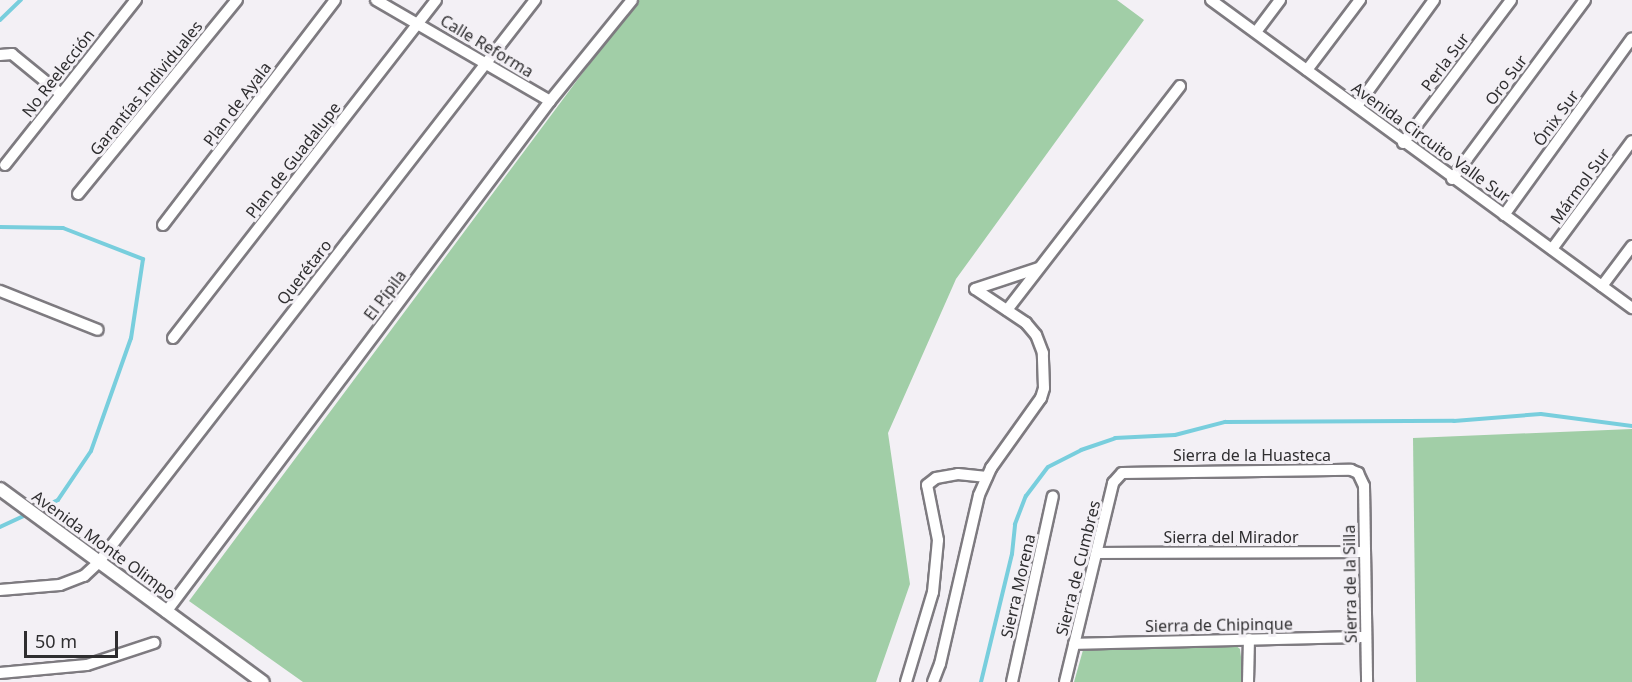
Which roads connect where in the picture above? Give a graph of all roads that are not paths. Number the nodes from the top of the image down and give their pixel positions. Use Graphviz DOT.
graph roads {
  1 [pos="136,0"];
  2 [pos="237,0"];
  3 [pos="335,0"];
  4 [pos="376,0"];
  5 [pos="436,0"];
  6 [pos="535,0"];
  7 [pos="632,0"];
  8 [pos="1211,0"];
  9 [pos="1280,0"];
  10 [pos="1360,0"];
  11 [pos="1434,0"];
  12 [pos="1511,0"];
  13 [pos="1585,0"];
  14 [pos="418,24"];
  15 [pos="1256,32"];
  16 [pos="1632,38"];
  17 [pos="0,56"];
  18 [pos="485,62"];
  19 [pos="1307,70"];
  20 [pos="1180,86"];
  21 [pos="61,94"];
  22 [pos="550,101"];
  23 [pos="1357,106"];
  24 [pos="1632,141"];
  25 [pos="1403,143"];
  26 [pos="5,165"];
  27 [pos="1452,179"];
  28 [pos="78,194"];
  29 [pos="1504,215"];
  30 [pos="163,225"];
  31 [pos="1632,246"];
  32 [pos="1552,249"];
  33 [pos="1039,268"];
  34 [pos="1602,286"];
  35 [pos="0,291"];
  36 [pos="1632,308"];
  37 [pos="1007,310"];
  38 [pos="98,330"];
  39 [pos="173,338"];
  40 [pos="1131,470"];
  41 [pos="987,477"];
  42 [pos="1364,486"];
  43 [pos="0,489"];
  44 [pos="1053,496"];
  45 [pos="1363,552"];
  46 [pos="1098,553"];
  47 [pos="99,563"];
  48 [pos="0,590"];
  49 [pos="166,612"];
  50 [pos="1365,637"];
  51 [pos="1249,639"];
  52 [pos="154,643"];
  53 [pos="1074,644"];
  54 [pos="0,673"];
  55 [pos="263,682"];
  56 [pos="906,682"];
  57 [pos="933,682"];
  58 [pos="1012,682"];
  59 [pos="1065,682"];
  60 [pos="1248,682"];
  61 [pos="1367,682"];
  1 -- 21 [label="street, No Reelección"];
  2 -- 28 [label="street, Garantías Individuales"];
  3 -- 30 [label="street, Plan de Ayala"];
  4 -- 14 [label="street, Calle Reforma"];
  5 -- 14 [label="street, Plan de Guadalupe"];
  6 -- 18 [label="street, Querétaro"];
  7 -- 22 [label="street, El Pípila"];
  8 -- 15 [label="street, Avenida Circuito Valle Sur"];
  9 -- 15 [label="street"];
  10 -- 19 [label="street"];
  11 -- 23 [label="street"];
  12 -- 25 [label="street, Perla Sur"];
  13 -- 27 [label="street, Oro Sur"];
  14 -- 18 [label="street, Calle Reforma"];
  14 -- 39 [label="street, Plan de Guadalupe"];
  15 -- 19 [label="street, Avenida Circuito Valle Sur"];
  16 -- 29 [label="street, Ónix Sur"];
  17 -- 21 [label="street"];
  18 -- 22 [label="street, Calle Reforma"];
  18 -- 47 [label="street, Querétaro"];
  19 -- 23 [label="street, Avenida Circuito Valle Sur"];
  20 -- 33 [label="street"];
  21 -- 26 [label="street, No Reelección"];
  22 -- 49 [label="street, El Pípila"];
  23 -- 25 [label="street, Avenida Circuito Valle Sur"];
  24 -- 32 [label="street, Mármol Sur"];
  25 -- 27 [label="street, Avenida Circuito Valle Sur"];
  27 -- 29 [label="street, Avenida Circuito Valle Sur"];
  29 -- 32 [label="street, Avenida Circuito Valle Sur"];
  31 -- 34 [label="street"];
  32 -- 34 [label="street, Avenida Circuito Valle Sur"];
  33 -- 37 [label="street"];
  33 -- 37 [label="street"];
  34 -- 36 [label="street, Avenida Circuito Valle Sur"];
  35 -- 38 [label="street"];
  37 -- 41 [label="street"];
  40 -- 42 [label="street, Sierra de la Huasteca"];
  40 -- 46 [label="street, Sierra de Cumbres"];
  41 -- 56 [label="street"];
  41 -- 57 [label="street"];
  42 -- 45 [label="street, Sierra de la Silla"];
  43 -- 47 [label="street, Avenida Monte Olimpo"];
  44 -- 58 [label="street, Sierra Morena"];
  45 -- 46 [label="street, Sierra del Mirador"];
  45 -- 50 [label="street, Sierra de la Silla"];
  46 -- 53 [label="street, Sierra de Cumbres"];
  47 -- 48 [label="street, Querétaro"];
  47 -- 49 [label="street, Avenida Monte Olimpo"];
  49 -- 55 [label="street, Avenida Monte Olimpo"];
  50 -- 51 [label="street, Sierra de Chipinque"];
  50 -- 61 [label="street, Sierra de la Silla"];
  51 -- 53 [label="street, Sierra de Chipinque"];
  51 -- 60 [label="street"];
  52 -- 54 [label="street"];
  53 -- 59 [label="street, Sierra de Cumbres"];
}
